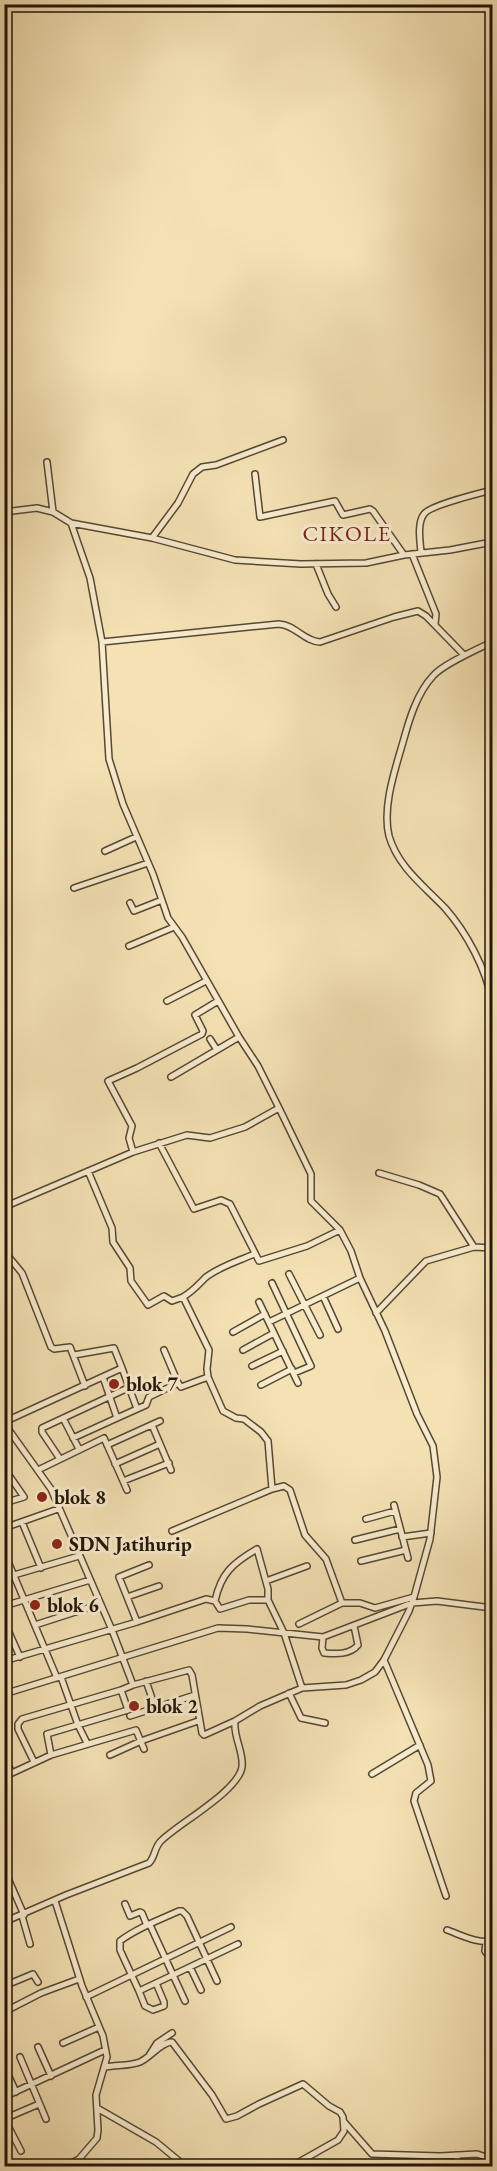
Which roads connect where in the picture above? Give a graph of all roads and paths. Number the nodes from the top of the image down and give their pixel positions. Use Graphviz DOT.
graph roads {
  1 [pos="283,440"];
  2 [pos="47,462"];
  3 [pos="255,474"];
  4 [pos="492,490"];
  5 [pos="4,512"];
  6 [pos="53,512"];
  7 [pos="71,523"];
  8 [pos="152,538"];
  9 [pos="492,542"];
  10 [pos="421,552"];
  11 [pos="412,554"];
  12 [pos="404,555"];
  13 [pos="316,564"];
  14 [pos="336,607"];
  15 [pos="435,624"];
  16 [pos="102,642"];
  17 [pos="492,642"];
  18 [pos="464,655"];
  19 [pos="136,837"];
  20 [pos="105,851"];
  21 [pos="148,863"];
  22 [pos="74,888"];
  23 [pos="162,900"];
  24 [pos="130,903"];
  25 [pos="174,927"];
  26 [pos="129,946"];
  27 [pos="206,981"];
  28 [pos="167,1001"];
  29 [pos="218,1001"];
  30 [pos="492,1001"];
  31 [pos="239,1037"];
  32 [pos="210,1039"];
  33 [pos="217,1050"];
  34 [pos="171,1077"];
  35 [pos="279,1108"];
  36 [pos="159,1143"];
  37 [pos="133,1152"];
  38 [pos="88,1171"];
  39 [pos="378,1173"];
  40 [pos="4,1207"];
  41 [pos="340,1230"];
  42 [pos="474,1247"];
  43 [pos="492,1248"];
  44 [pos="4,1251"];
  45 [pos="254,1254"];
  46 [pos="289,1275"];
  47 [pos="360,1278"];
  48 [pos="272,1283"];
  49 [pos="323,1296"];
  50 [pos="183,1297"];
  51 [pos="259,1302"];
  52 [pos="305,1305"];
  53 [pos="287,1313"];
  54 [pos="376,1313"];
  55 [pos="265,1314"];
  56 [pos="269,1322"];
  57 [pos="338,1329"];
  58 [pos="233,1332"];
  59 [pos="274,1333"];
  60 [pos="320,1335"];
  61 [pos="164,1350"];
  62 [pos="243,1350"];
  63 [pos="283,1350"];
  64 [pos="74,1355"];
  65 [pos="252,1366"];
  66 [pos="122,1368"];
  67 [pos="293,1371"];
  68 [pos="103,1377"];
  69 [pos="208,1377"];
  70 [pos="177,1383"];
  71 [pos="298,1383"];
  72 [pos="261,1385"];
  73 [pos="85,1386"];
  74 [pos="130,1387"];
  75 [pos="110,1396"];
  76 [pos="137,1409"];
  77 [pos="63,1418"];
  78 [pos="117,1418"];
  79 [pos="160,1421"];
  80 [pos="4,1423"];
  81 [pos="152,1425"];
  82 [pos="99,1426"];
  83 [pos="73,1438"];
  84 [pos="104,1438"];
  85 [pos="160,1444"];
  86 [pos="107,1445"];
  87 [pos="79,1449"];
  88 [pos="60,1459"];
  89 [pos="115,1464"];
  90 [pos="4,1468"];
  91 [pos="38,1470"];
  92 [pos="123,1481"];
  93 [pos="272,1489"];
  94 [pos="127,1490"];
  95 [pos="4,1503"];
  96 [pos="58,1509"];
  97 [pos="366,1519"];
  98 [pos="22,1522"];
  99 [pos="4,1528"];
  100 [pos="400,1529"];
  101 [pos="172,1531"];
  102 [pos="431,1533"];
  103 [pos="402,1537"];
  104 [pos="355,1540"];
  105 [pos="406,1550"];
  106 [pos="4,1552"];
  107 [pos="79,1556"];
  108 [pos="408,1558"];
  109 [pos="361,1561"];
  110 [pos="149,1565"];
  111 [pos="307,1566"];
  112 [pos="41,1568"];
  113 [pos="14,1575"];
  114 [pos="90,1580"];
  115 [pos="266,1581"];
  116 [pos="159,1586"];
  117 [pos="126,1597"];
  118 [pos="24,1600"];
  119 [pos="268,1600"];
  120 [pos="413,1600"];
  121 [pos="215,1601"];
  122 [pos="342,1603"];
  123 [pos="100,1604"];
  124 [pos="4,1606"];
  125 [pos="492,1608"];
  126 [pos="4,1621"];
  127 [pos="137,1622"];
  128 [pos="299,1624"];
  129 [pos="35,1625"];
  130 [pos="354,1626"];
  131 [pos="112,1630"];
  132 [pos="284,1633"];
  133 [pos="323,1637"];
  134 [pos="45,1649"];
  135 [pos="20,1657"];
  136 [pos="123,1658"];
  137 [pos="384,1660"];
  138 [pos="4,1661"];
  139 [pos="59,1678"];
  140 [pos="146,1681"];
  141 [pos="133,1685"];
  142 [pos="302,1688"];
  143 [pos="121,1690"];
  144 [pos="289,1693"];
  145 [pos="4,1694"];
  146 [pos="195,1695"];
  147 [pos="72,1705"];
  148 [pos="155,1707"];
  149 [pos="129,1713"];
  150 [pos="198,1721"];
  151 [pos="235,1721"];
  152 [pos="325,1724"];
  153 [pos="78,1725"];
  154 [pos="136,1730"];
  155 [pos="141,1741"];
  156 [pos="87,1743"];
  157 [pos="420,1745"];
  158 [pos="144,1749"];
  159 [pos="51,1755"];
  160 [pos="110,1755"];
  161 [pos="4,1757"];
  162 [pos="34,1762"];
  163 [pos="12,1773"];
  164 [pos="372,1774"];
  165 [pos="4,1776"];
  166 [pos="4,1869"];
  167 [pos="446,1896"];
  168 [pos="55,1901"];
  169 [pos="125,1904"];
  170 [pos="23,1915"];
  171 [pos="4,1922"];
  172 [pos="150,1925"];
  173 [pos="231,1927"];
  174 [pos="447,1930"];
  175 [pos="489,1941"];
  176 [pos="199,1942"];
  177 [pos="30,1944"];
  178 [pos="238,1944"];
  179 [pos="165,1959"];
  180 [pos="207,1959"];
  181 [pos="492,1959"];
  182 [pos="190,1967"];
  183 [pos="132,1975"];
  184 [pos="173,1975"];
  185 [pos="80,1979"];
  186 [pos="217,1980"];
  187 [pos="38,1982"];
  188 [pos="156,1983"];
  189 [pos="4,1986"];
  190 [pos="201,1990"];
  191 [pos="139,1991"];
  192 [pos="86,1997"];
  193 [pos="185,2001"];
  194 [pos="4,2012"];
  195 [pos="99,2027"];
  196 [pos="172,2033"];
  197 [pos="63,2043"];
  198 [pos="38,2047"];
  199 [pos="105,2050"];
  200 [pos="20,2057"];
  201 [pos="148,2058"];
  202 [pos="4,2066"];
  203 [pos="106,2067"];
  204 [pos="6,2075"];
  205 [pos="51,2076"];
  206 [pos="32,2085"];
  207 [pos="16,2092"];
  208 [pos="4,2097"];
  209 [pos="39,2104"];
  210 [pos="97,2108"];
  211 [pos="46,2119"];
  212 [pos="5,2120"];
  213 [pos="344,2122"];
  214 [pos="21,2151"];
  215 [pos="456,2155"];
  216 [pos="492,2159"];
  217 [pos="66,2166"];
  218 [pos="185,2166"];
  219 [pos="292,2166"];
  220 [pos="460,2166"];
  1 -- 8 [label="street"];
  2 -- 6 [label="street"];
  3 -- 12 [label="street"];
  4 -- 10 [label="street"];
  5 -- 6 [label="street"];
  6 -- 7 [label="street"];
  7 -- 8 [label="street"];
  7 -- 16 [label="street"];
  8 -- 13 [label="street"];
  9 -- 10 [label="street"];
  10 -- 11 [label="street"];
  11 -- 12 [label="street"];
  11 -- 15 [label="street"];
  12 -- 13 [label="street"];
  13 -- 14 [label="street"];
  15 -- 16 [label="street"];
  15 -- 18 [label="street"];
  16 -- 19 [label="street"];
  17 -- 18 [label="street"];
  18 -- 30 [label="street"];
  19 -- 20 [label="street"];
  19 -- 21 [label="street"];
  21 -- 22 [label="street"];
  21 -- 23 [label="street"];
  23 -- 24 [label="street"];
  23 -- 25 [label="street"];
  25 -- 26 [label="street"];
  25 -- 27 [label="street"];
  27 -- 28 [label="street"];
  27 -- 29 [label="street"];
  29 -- 31 [label="street"];
  29 -- 37 [label="street"];
  31 -- 33 [label="street"];
  31 -- 35 [label="street"];
  32 -- 33 [label="street"];
  33 -- 34 [label="street"];
  35 -- 36 [label="street"];
  35 -- 41 [label="street"];
  36 -- 37 [label="street"];
  36 -- 45 [label="street"];
  37 -- 38 [label="street"];
  38 -- 40 [label="street"];
  38 -- 50 [label="street"];
  39 -- 42 [label="street"];
  41 -- 45 [label="street"];
  41 -- 47 [label="street"];
  42 -- 43 [label="street"];
  42 -- 54 [label="street"];
  44 -- 64 [label="street"];
  45 -- 50 [label="street"];
  46 -- 52 [label="street"];
  47 -- 49 [label="street"];
  47 -- 54 [label="street"];
  48 -- 53 [label="street"];
  49 -- 52 [label="street"];
  49 -- 57 [label="street"];
  50 -- 69 [label="street"];
  51 -- 55 [label="street"];
  52 -- 53 [label="street"];
  52 -- 60 [label="street"];
  53 -- 56 [label="street"];
  53 -- 67 [label="street"];
  54 -- 102 [label="street"];
  55 -- 56 [label="street"];
  55 -- 58 [label="street"];
  56 -- 59 [label="street"];
  59 -- 62 [label="street"];
  59 -- 63 [label="street"];
  61 -- 70 [label="street"];
  63 -- 65 [label="street"];
  63 -- 67 [label="street"];
  64 -- 66 [label="street"];
  64 -- 73 [label="street"];
  66 -- 68 [label="street"];
  66 -- 74 [label="street"];
  67 -- 71 [label="street"];
  67 -- 72 [label="street"];
  68 -- 73 [label="street"];
  68 -- 75 [label="street"];
  69 -- 70 [label="street"];
  69 -- 93 [label="street"];
  70 -- 76 [label="street"];
  73 -- 80 [label="street"];
  74 -- 75 [label="street"];
  74 -- 76 [label="street"];
  75 -- 77 [label="street"];
  75 -- 78 [label="street"];
  76 -- 78 [label="street"];
  77 -- 83 [label="street"];
  77 -- 88 [label="street"];
  78 -- 82 [label="street"];
  79 -- 81 [label="street"];
  80 -- 91 [label="street"];
  81 -- 85 [label="street"];
  81 -- 86 [label="street"];
  82 -- 83 [label="street"];
  82 -- 84 [label="street"];
  83 -- 87 [label="street"];
  84 -- 86 [label="street"];
  84 -- 87 [label="street"];
  85 -- 89 [label="street"];
  85 -- 92 [label="street"];
  86 -- 89 [label="street"];
  87 -- 88 [label="street"];
  88 -- 91 [label="street"];
  89 -- 92 [label="street"];
  90 -- 95 [label="street"];
  91 -- 96 [label="street"];
  92 -- 94 [label="street"];
  93 -- 101 [label="street"];
  93 -- 122 [label="street"];
  96 -- 98 [label="street"];
  96 -- 107 [label="street"];
  97 -- 100 [label="street"];
  98 -- 99 [label="street"];
  98 -- 112 [label="street"];
  100 -- 103 [label="street"];
  100 -- 104 [label="street"];
  102 -- 103 [label="street"];
  102 -- 120 [label="street"];
  103 -- 105 [label="street"];
  105 -- 108 [label="street"];
  105 -- 109 [label="street"];
  106 -- 113 [label="street"];
  107 -- 112 [label="street"];
  107 -- 114 [label="street"];
  110 -- 117 [label="street"];
  111 -- 115 [label="street"];
  112 -- 113 [label="street"];
  113 -- 118 [label="street"];
  114 -- 118 [label="street"];
  114 -- 123 [label="street"];
  115 -- 119 [label="street"];
  115 -- 121 [label="street"];
  116 -- 117 [label="street"];
  117 -- 127 [label="street"];
  118 -- 124 [label="street"];
  118 -- 129 [label="street"];
  119 -- 121 [label="street"];
  119 -- 132 [label="street"];
  120 -- 122 [label="street"];
  120 -- 125 [label="street"];
  120 -- 130 [label="street"];
  120 -- 137 [label="street"];
  121 -- 127 [label="street"];
  122 -- 128 [label="street"];
  123 -- 129 [label="street"];
  123 -- 131 [label="street"];
  126 -- 135 [label="street"];
  127 -- 131 [label="street"];
  129 -- 134 [label="street"];
  130 -- 133 [label="street"];
  130 -- 133 [label="street"];
  131 -- 134 [label="street"];
  131 -- 136 [label="street"];
  132 -- 133 [label="street"];
  132 -- 136 [label="street"];
  132 -- 142 [label="street"];
  134 -- 135 [label="street"];
  134 -- 139 [label="street"];
  135 -- 138 [label="street"];
  136 -- 139 [label="street"];
  136 -- 141 [label="street"];
  137 -- 142 [label="street"];
  137 -- 157 [label="street"];
  139 -- 145 [label="street"];
  139 -- 147 [label="street"];
  140 -- 141 [label="street"];
  140 -- 146 [label="street"];
  140 -- 148 [label="street"];
  141 -- 143 [label="street"];
  142 -- 144 [label="street"];
  143 -- 147 [label="street"];
  143 -- 149 [label="street"];
  144 -- 151 [label="street"];
  144 -- 152 [label="street"];
  146 -- 148 [label="street"];
  146 -- 150 [label="street"];
  147 -- 153 [label="street"];
  147 -- 162 [label="street"];
  148 -- 149 [label="street"];
  149 -- 153 [label="street"];
  149 -- 154 [label="street"];
  150 -- 151 [label="street"];
  150 -- 155 [label="street"];
  151 -- 168 [label="street"];
  153 -- 156 [label="street"];
  153 -- 159 [label="street"];
  154 -- 155 [label="street"];
  154 -- 156 [label="street"];
  155 -- 158 [label="street"];
  155 -- 160 [label="street"];
  156 -- 159 [label="street"];
  157 -- 164 [label="street"];
  157 -- 167 [label="street"];
  159 -- 162 [label="street"];
  161 -- 163 [label="street"];
  162 -- 163 [label="street"];
  163 -- 165 [label="street"];
  166 -- 170 [label="street"];
  168 -- 170 [label="street"];
  168 -- 185 [label="street"];
  169 -- 172 [label="street"];
  170 -- 171 [label="street"];
  170 -- 177 [label="street"];
  172 -- 176 [label="street"];
  172 -- 179 [label="street"];
  172 -- 183 [label="street"];
  173 -- 176 [label="street"];
  174 -- 175 [label="street"];
  175 -- 181 [label="street"];
  176 -- 179 [label="street"];
  176 -- 180 [label="street"];
  178 -- 180 [label="street"];
  179 -- 183 [label="street"];
  179 -- 184 [label="street"];
  180 -- 182 [label="street"];
  180 -- 186 [label="street"];
  182 -- 184 [label="street"];
  182 -- 190 [label="street"];
  183 -- 191 [label="street"];
  183 -- 192 [label="street"];
  184 -- 188 [label="street"];
  184 -- 193 [label="street"];
  185 -- 192 [label="street"];
  185 -- 194 [label="street"];
  187 -- 189 [label="street"];
  188 -- 191 [label="street"];
  188 -- 191 [label="street"];
  192 -- 195 [label="street"];
  195 -- 197 [label="street"];
  195 -- 199 [label="street"];
  196 -- 201 [label="street"];
  198 -- 205 [label="street"];
  199 -- 203 [label="street"];
  199 -- 205 [label="street"];
  200 -- 206 [label="street"];
  201 -- 203 [label="street"];
  201 -- 213 [label="street"];
  202 -- 204 [label="street"];
  203 -- 210 [label="street"];
  204 -- 207 [label="street"];
  205 -- 206 [label="street"];
  206 -- 207 [label="street"];
  206 -- 209 [label="street"];
  207 -- 208 [label="street"];
  209 -- 211 [label="street"];
  209 -- 212 [label="street"];
  210 -- 217 [label="street"];
  210 -- 218 [label="street"];
  212 -- 214 [label="street"];
  213 -- 215 [label="street"];
  213 -- 219 [label="street"];
  215 -- 216 [label="street"];
  215 -- 220 [label="street"];
}
